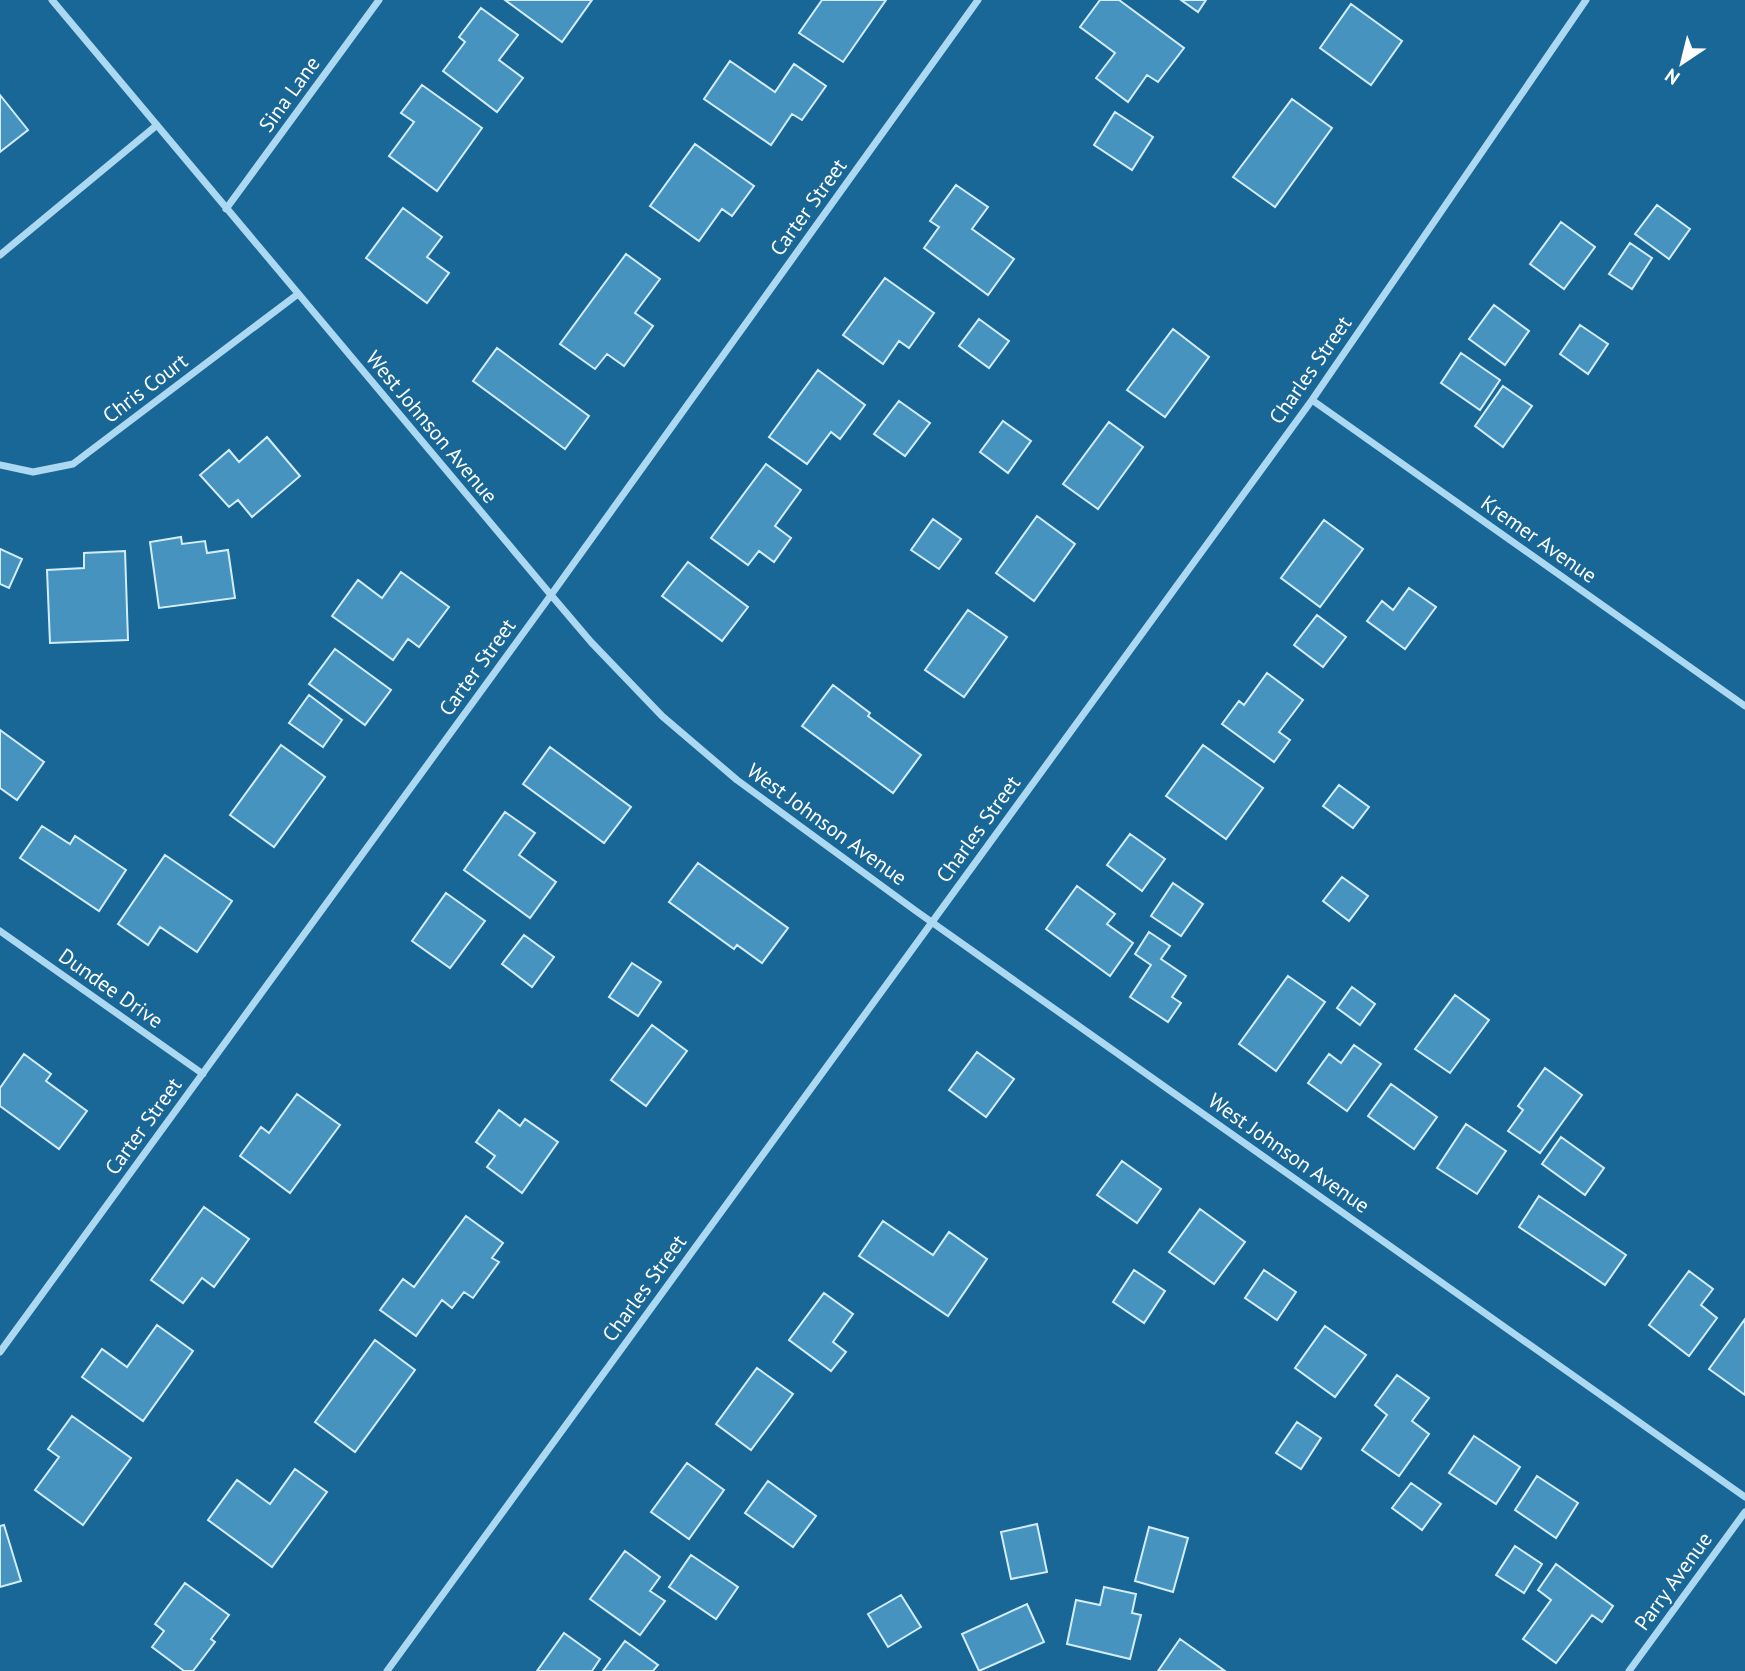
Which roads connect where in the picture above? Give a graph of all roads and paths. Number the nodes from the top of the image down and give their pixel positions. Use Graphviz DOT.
graph roads {
  1 [pos="52,0"];
  2 [pos="379,0"];
  3 [pos="978,0"];
  4 [pos="1586,0"];
  5 [pos="157,125"];
  6 [pos="226,209"];
  7 [pos="0,255"];
  8 [pos="298,294"];
  9 [pos="1312,400"];
  10 [pos="0,465"];
  11 [pos="551,595"];
  12 [pos="1745,706"];
  13 [pos="932,922"];
  14 [pos="0,931"];
  15 [pos="203,1073"];
  16 [pos="0,1352"];
  17 [pos="1745,1497"];
  18 [pos="1745,1512"];
  19 [pos="387,1671"];
  20 [pos="1629,1671"];
  1 -- 5 [label="street, West Johnson Avenue"];
  2 -- 6 [label="street, Sina Lane"];
  3 -- 11 [label="street, Carter Street"];
  4 -- 9 [label="street, Charles Street"];
  5 -- 6 [label="street, West Johnson Avenue"];
  5 -- 7 [label="street"];
  6 -- 8 [label="street, West Johnson Avenue"];
  8 -- 10 [label="street, Chris Court"];
  8 -- 11 [label="street, West Johnson Avenue"];
  9 -- 12 [label="street, Kremer Avenue"];
  9 -- 13 [label="street, Charles Street"];
  11 -- 13 [label="street, West Johnson Avenue"];
  11 -- 15 [label="street, Carter Street"];
  13 -- 17 [label="street, West Johnson Avenue"];
  13 -- 19 [label="street, Charles Street"];
  14 -- 15 [label="street, Dundee Drive"];
  15 -- 16 [label="street, Carter Street"];
  18 -- 20 [label="street, Parry Avenue"];
}
